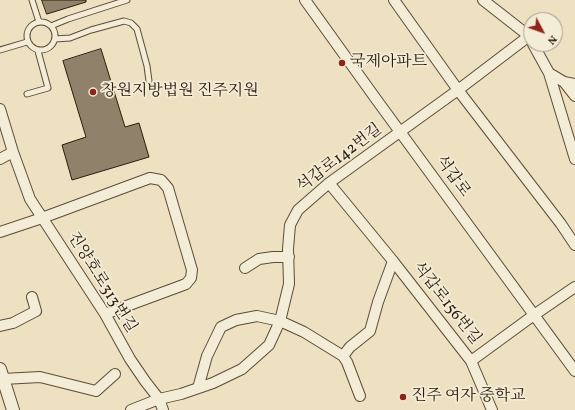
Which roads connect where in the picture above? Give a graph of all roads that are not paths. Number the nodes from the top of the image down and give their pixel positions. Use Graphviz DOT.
graph roads {
  1 [pos="32,0"];
  2 [pos="127,0"];
  3 [pos="305,0"];
  4 [pos="394,0"];
  5 [pos="483,0"];
  6 [pos="39,22"];
  7 [pos="51,26"];
  8 [pos="523,33"];
  9 [pos="55,39"];
  10 [pos="27,42"];
  11 [pos="523,45"];
  12 [pos="0,50"];
  13 [pos="38,51"];
  14 [pos="538,52"];
  15 [pos="549,73"];
  16 [pos="149,81"];
  17 [pos="564,82"];
  18 [pos="575,84"];
  19 [pos="458,90"];
  20 [pos="27,94"];
  21 [pos="575,96"];
  22 [pos="0,109"];
  23 [pos="400,132"];
  24 [pos="13,152"];
  25 [pos="0,159"];
  26 [pos="575,159"];
  27 [pos="329,183"];
  28 [pos="42,218"];
  29 [pos="0,232"];
  30 [pos="575,245"];
  31 [pos="289,257"];
  32 [pos="393,261"];
  33 [pos="245,268"];
  34 [pos="575,287"];
  35 [pos="32,297"];
  36 [pos="105,314"];
  37 [pos="534,315"];
  38 [pos="280,321"];
  39 [pos="0,326"];
  40 [pos="343,356"];
  41 [pos="471,361"];
  42 [pos="575,371"];
  43 [pos="2,374"];
  44 [pos="115,374"];
  45 [pos="198,388"];
  46 [pos="360,396"];
  47 [pos="159,399"];
  48 [pos="13,410"];
  49 [pos="131,410"];
  50 [pos="163,410"];
  51 [pos="492,410"];
  1 -- 6 [label="lane"];
  2 -- 7 [label="lane"];
  3 -- 23 [label="street, 석갑로"];
  4 -- 19 [label="street"];
  5 -- 8 [label="street"];
  6 -- 7 [label="lane"];
  6 -- 10 [label="lane"];
  7 -- 9 [label="lane"];
  9 -- 13 [label="lane"];
  9 -- 16 [label="lane"];
  10 -- 12 [label="lane"];
  10 -- 13 [label="lane"];
  11 -- 19 [label="street, 석갑로142번길"];
  13 -- 20 [label="lane"];
  14 -- 15 [label="street"];
  15 -- 17 [label="street"];
  15 -- 26 [label="street"];
  17 -- 18 [label="street"];
  17 -- 21 [label="street"];
  19 -- 23 [label="street, 석갑로142번길"];
  19 -- 30 [label="street"];
  22 -- 24 [label="street, 진양호로313번길"];
  23 -- 27 [label="street, 석갑로142번길"];
  23 -- 37 [label="street, 석갑로"];
  24 -- 25 [label="street"];
  24 -- 28 [label="street, 진양호로313번길"];
  27 -- 31 [label="street, 석갑로142번길"];
  27 -- 32 [label="street, 석갑로156번길"];
  28 -- 29 [label="street"];
  28 -- 36 [label="street, 진양호로313번길"];
  28 -- 36 [label="street"];
  31 -- 33 [label="street"];
  31 -- 38 [label="street, 석갑로142번길"];
  32 -- 40 [label="street, 석갑로156번길"];
  32 -- 41 [label="street, 석갑로156번길"];
  34 -- 37 [label="street, 석갑로156번길"];
  35 -- 39 [label="street"];
  36 -- 47 [label="street, 진양호로313번길"];
  37 -- 41 [label="street, 석갑로156번길"];
  37 -- 42 [label="street, 석갑로"];
  38 -- 40 [label="street"];
  38 -- 45 [label="street, 석갑로142번길"];
  38 -- 45 [label="street"];
  40 -- 46 [label="street"];
  41 -- 51 [label="street"];
  43 -- 44 [label="street"];
  43 -- 48 [label="street"];
  45 -- 47 [label="street, 석갑로142번길"];
  47 -- 49 [label="street, 석갑로142번길"];
  47 -- 50 [label="street"];
}
